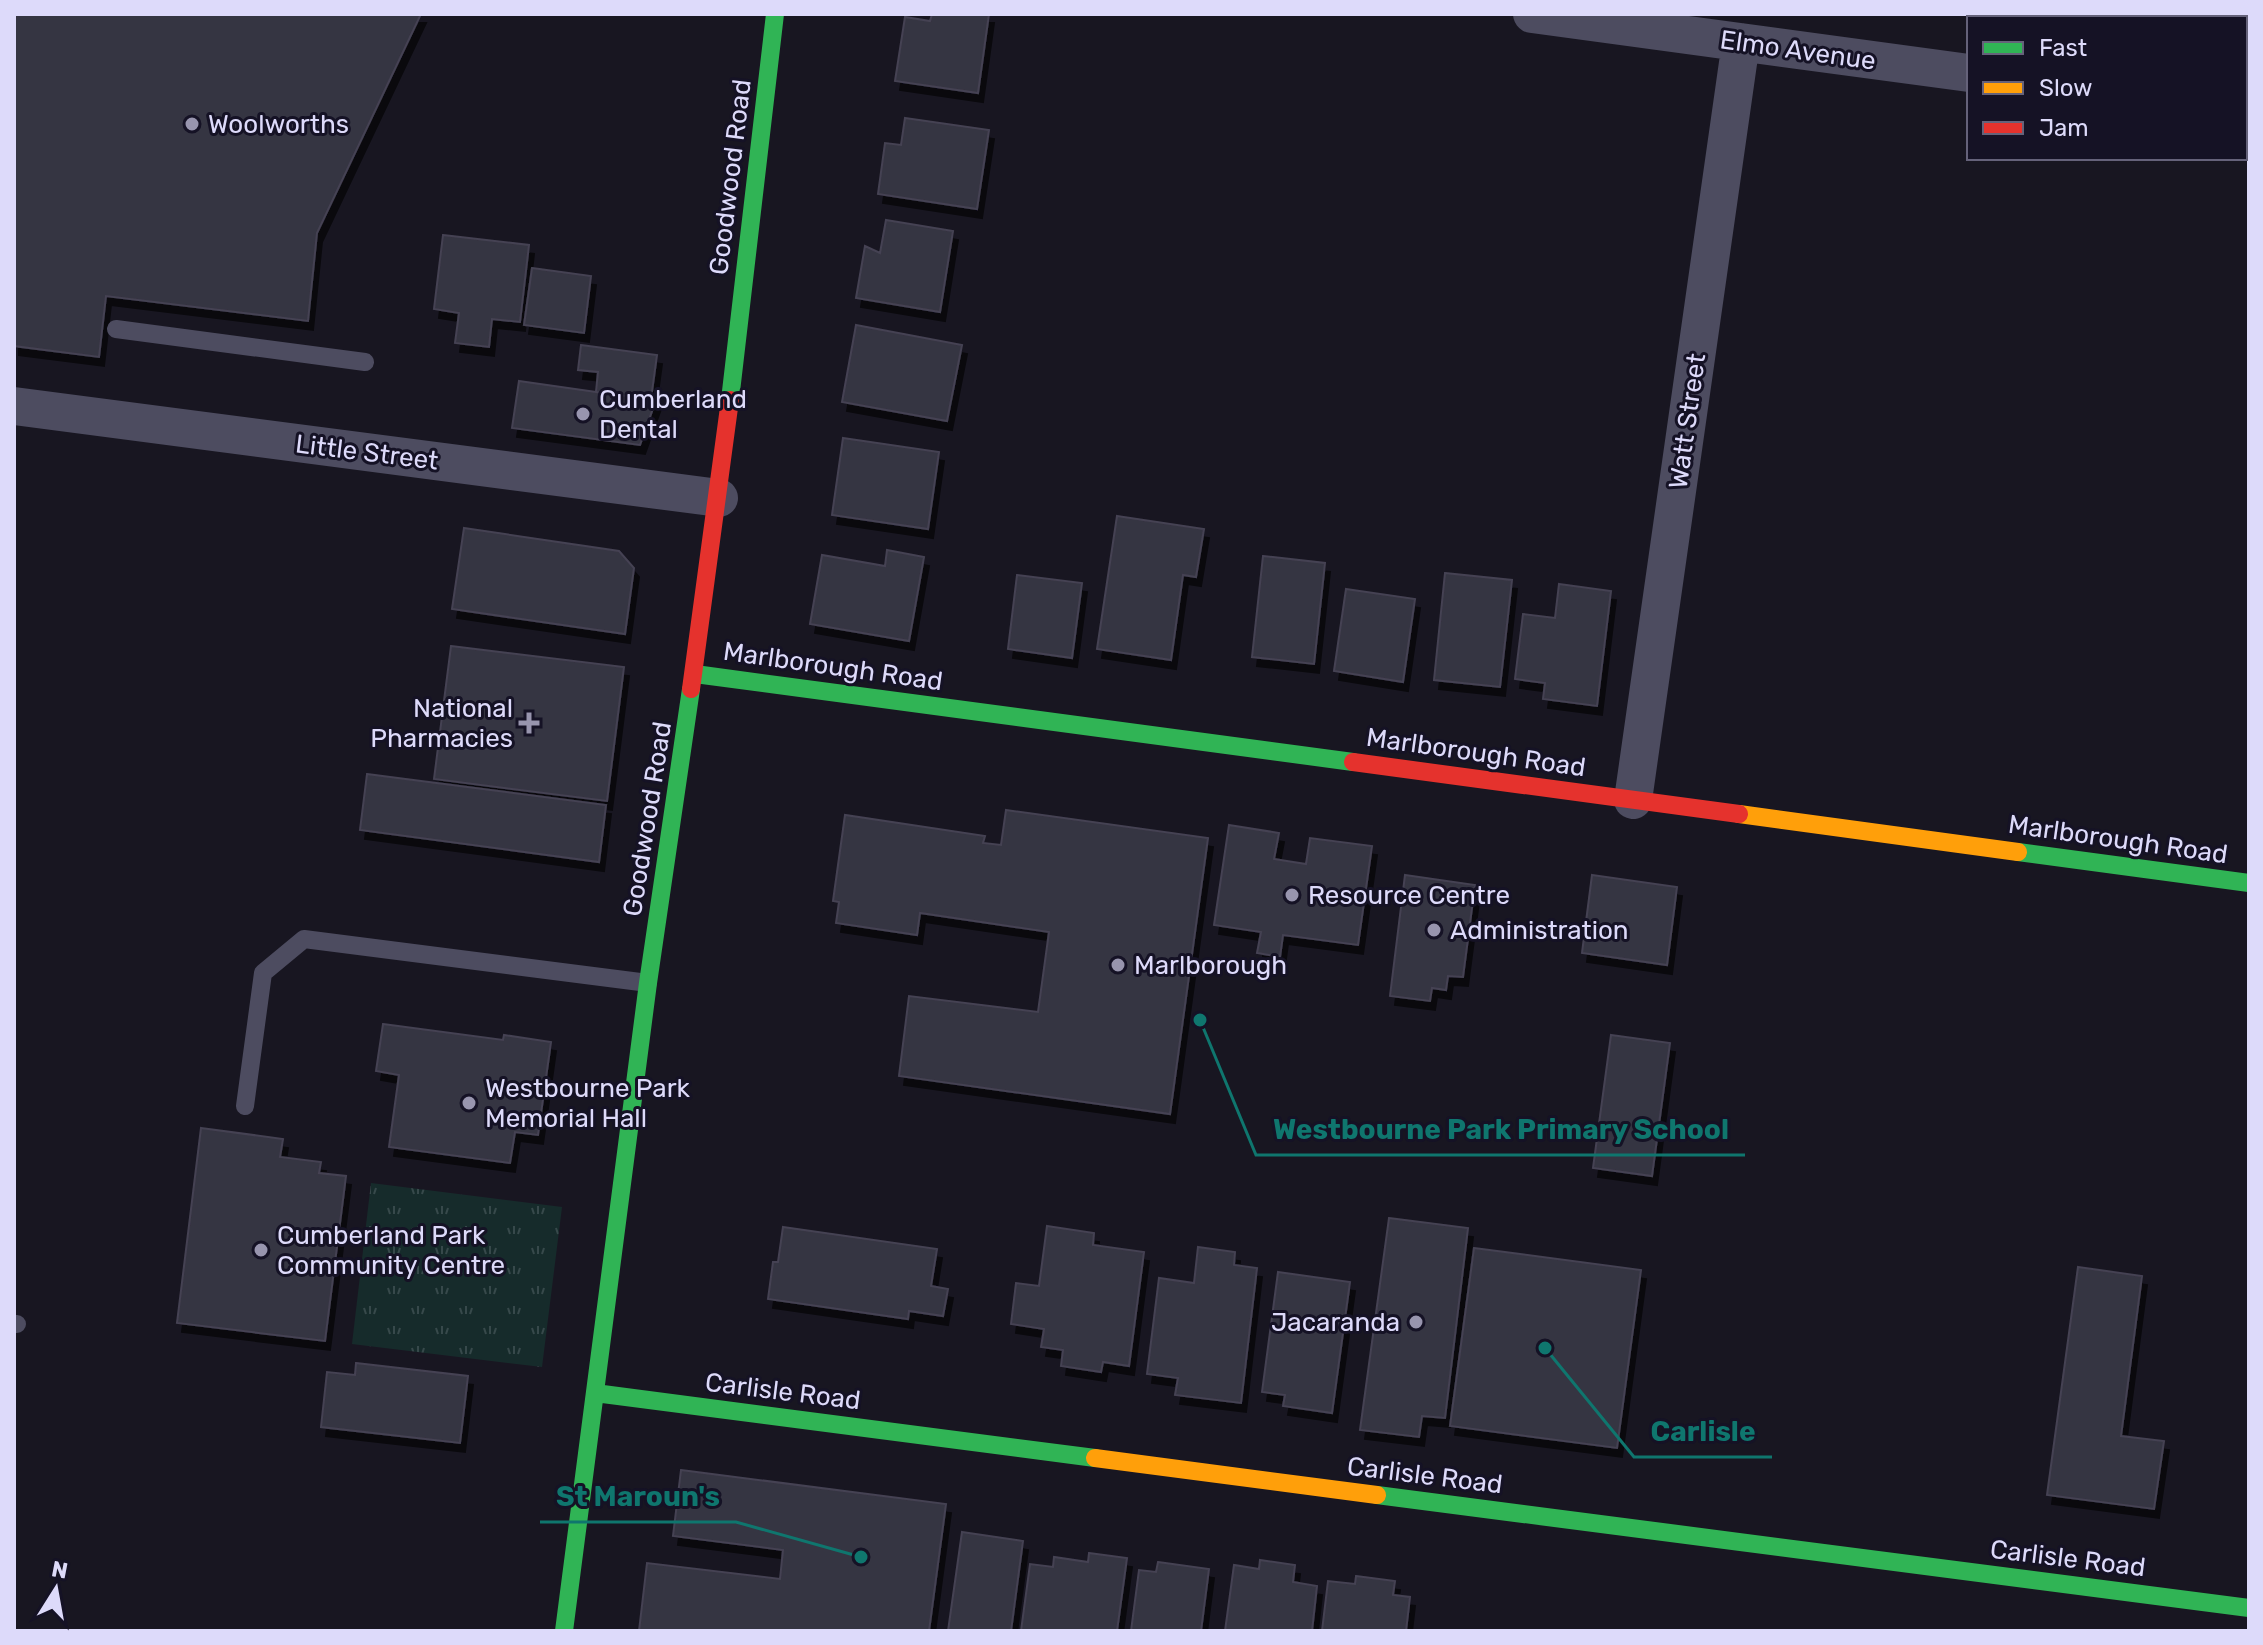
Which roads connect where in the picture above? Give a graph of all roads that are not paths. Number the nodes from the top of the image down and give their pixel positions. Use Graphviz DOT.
graph roads {
  1 [pos="775,14"];
  2 [pos="1532,14"];
  3 [pos="1741,42"];
  4 [pos="1967,73"];
  5 [pos="116,329"];
  6 [pos="365,362"];
  7 [pos="14,406"];
  8 [pos="719,498"];
  9 [pos="695,674"];
  10 [pos="1633,800"];
  11 [pos="2249,883"];
  12 [pos="648,983"];
  13 [pos="245,1106"];
  14 [pos="595,1393"];
  15 [pos="2249,1608"];
  16 [pos="564,1631"];
  1 -- 8 [label="street, Goodwood Road"];
  2 -- 3 [label="street, Elmo Avenue"];
  3 -- 4 [label="street, Elmo Avenue"];
  3 -- 10 [label="street, Watt Street"];
  5 -- 6 [label="lane"];
  7 -- 8 [label="street, Little Street"];
  8 -- 9 [label="street, Goodwood Road"];
  9 -- 10 [label="street, Marlborough Road"];
  9 -- 12 [label="street, Goodwood Road"];
  10 -- 11 [label="street, Marlborough Road"];
  12 -- 13 [label="lane"];
  12 -- 14 [label="street, Goodwood Road"];
  14 -- 15 [label="street, Carlisle Road"];
  14 -- 16 [label="street, Goodwood Road"];
}
